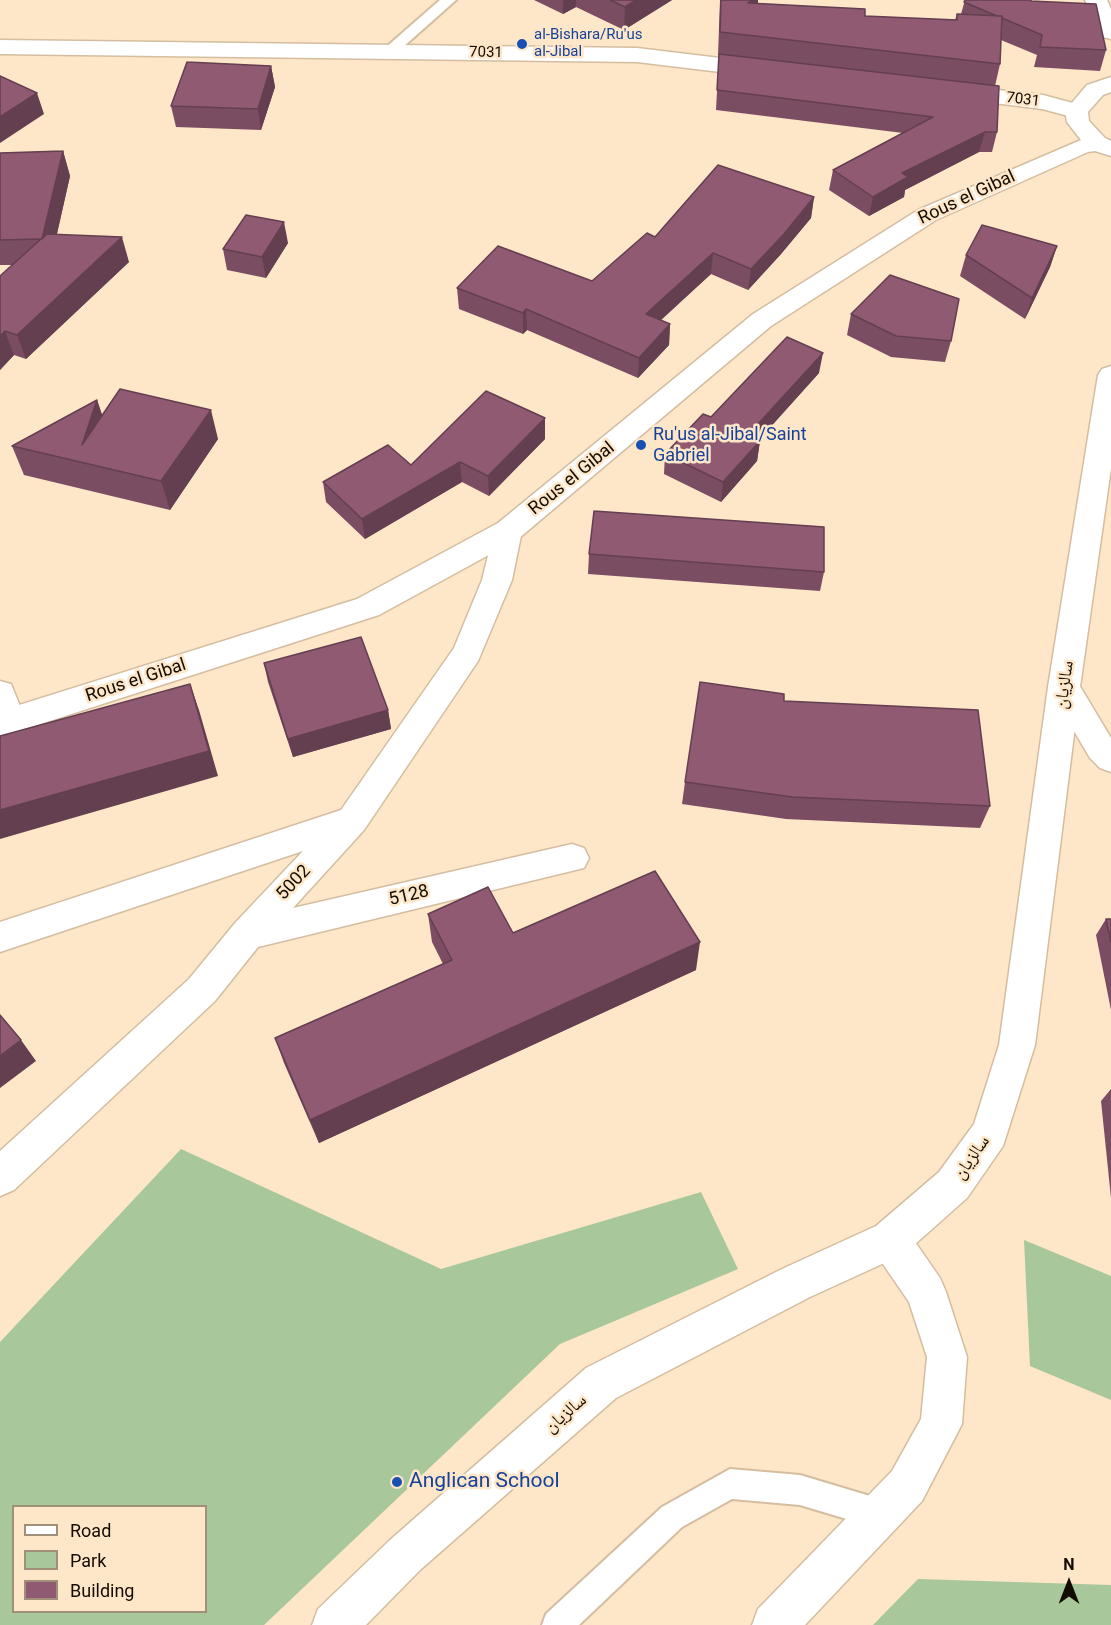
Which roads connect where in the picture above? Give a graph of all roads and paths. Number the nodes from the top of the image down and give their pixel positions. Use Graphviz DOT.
graph roads {
  1 [pos="449,0"];
  2 [pos="1096,0"];
  3 [pos="1111,32"];
  4 [pos="0,46"];
  5 [pos="389,52"];
  6 [pos="788,73"];
  7 [pos="1111,84"];
  8 [pos="939,90"];
  9 [pos="1076,111"];
  10 [pos="1104,146"];
  11 [pos="1111,375"];
  12 [pos="508,531"];
  13 [pos="1064,687"];
  14 [pos="3,712"];
  15 [pos="1111,759"];
  16 [pos="352,820"];
  17 [pos="572,858"];
  18 [pos="247,934"];
  19 [pos="0,937"];
  20 [pos="0,1178"];
  21 [pos="890,1240"];
  22 [pos="880,1514"];
  23 [pos="334,1625"];
  24 [pos="557,1625"];
  25 [pos="774,1625"];
  1 -- 5 [label="lane"];
  2 -- 3 [label="street"];
  4 -- 5 [label="street, 7031"];
  5 -- 6 [label="street, 7031"];
  7 -- 9 [label="street"];
  8 -- 9 [label="street, 7031"];
  9 -- 10 [label="street"];
  10 -- 12 [label="street, Rous el Gibal"];
  11 -- 13 [label="street, سالزيان"];
  12 -- 14 [label="street, Rous el Gibal"];
  12 -- 16 [label="street, 5002"];
  13 -- 15 [label="street"];
  13 -- 21 [label="street, سالزيان"];
  16 -- 18 [label="street, 5002"];
  16 -- 19 [label="street"];
  17 -- 18 [label="street, 5128"];
  18 -- 20 [label="street, 5002"];
  21 -- 22 [label="street"];
  21 -- 23 [label="street, سالزيان"];
  22 -- 24 [label="lane"];
  22 -- 25 [label="street"];
}
